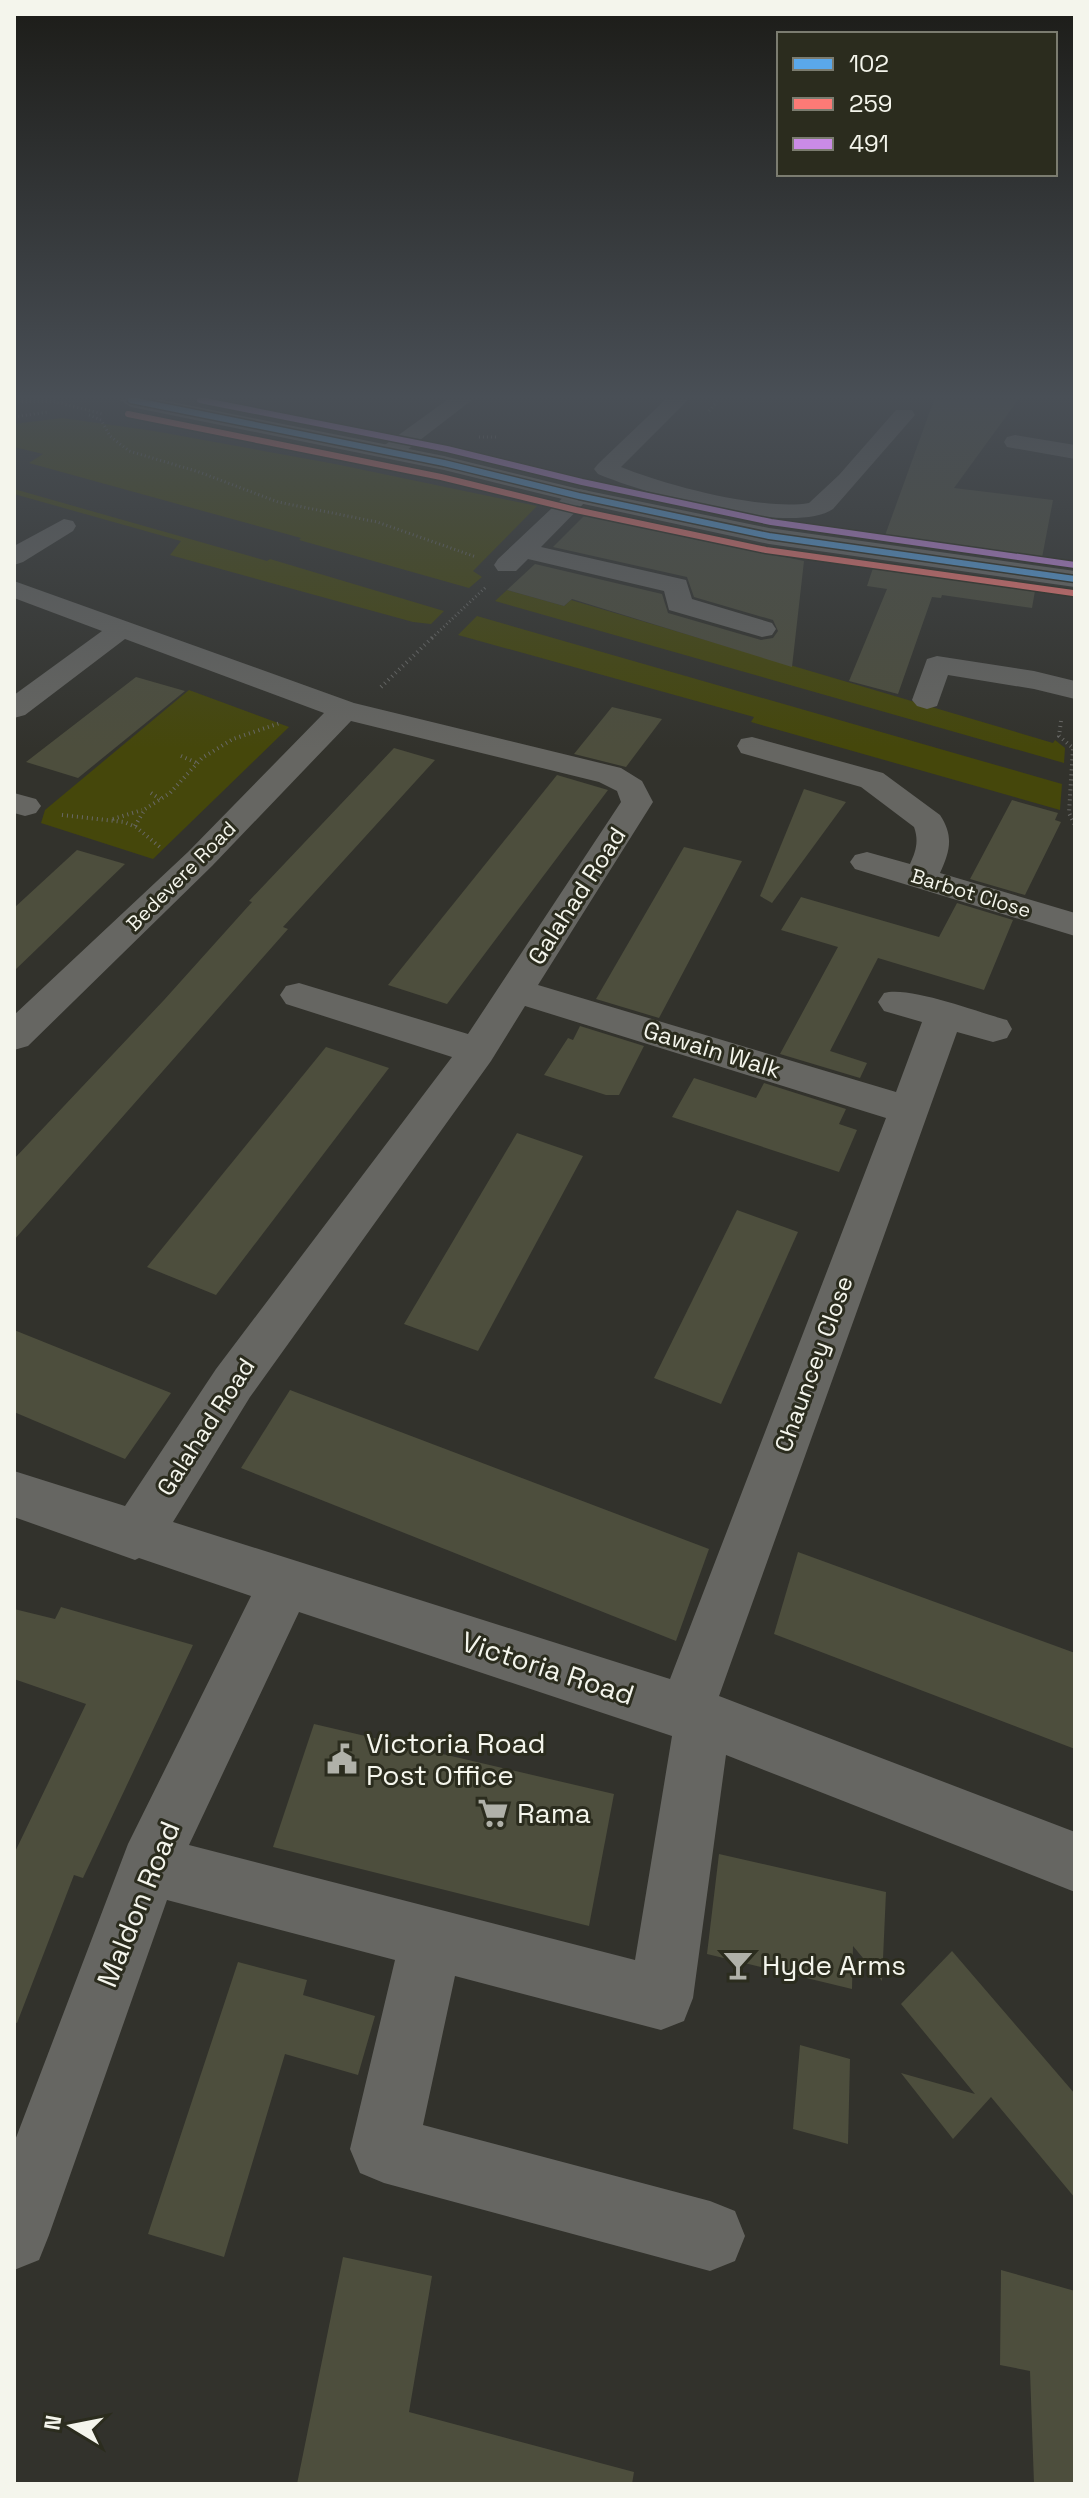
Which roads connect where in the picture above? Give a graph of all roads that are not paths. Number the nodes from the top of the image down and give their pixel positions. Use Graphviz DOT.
graph roads {
  1 [pos="557,517"];
  2 [pos="680,517"];
  3 [pos="64,526"];
  4 [pos="14,557"];
  5 [pos="1075,579"];
  6 [pos="14,589"];
  7 [pos="762,629"];
  8 [pos="120,630"];
  9 [pos="1071,689"];
  10 [pos="927,700"];
  11 [pos="14,709"];
  12 [pos="344,710"];
  13 [pos="752,746"];
  14 [pos="867,862"];
  15 [pos="920,878"];
  16 [pos="1075,925"];
  17 [pos="516,991"];
  18 [pos="299,995"];
  19 [pos="897,1002"];
  20 [pos="944,1015"];
  21 [pos="993,1029"];
  22 [pos="14,1037"];
  23 [pos="477,1051"];
  24 [pos="908,1110"];
  25 [pos="14,1494"];
  26 [pos="135,1536"];
  27 [pos="285,1583"];
  28 [pos="694,1715"];
  29 [pos="1075,1862"];
  30 [pos="149,1865"];
  31 [pos="431,1940"];
  32 [pos="14,2235"];
  33 [pos="710,2236"];
  1 -- 7 [label="street"];
  2 -- 5 [label="main road"];
  3 -- 4 [label="street"];
  6 -- 8 [label="street, Galahad Road"];
  8 -- 11 [label="street"];
  8 -- 12 [label="street, Galahad Road"];
  9 -- 10 [label="street"];
  12 -- 17 [label="street, Galahad Road"];
  12 -- 22 [label="street, Bedevere Road"];
  13 -- 15 [label="street"];
  14 -- 15 [label="street, Barbot Close"];
  15 -- 16 [label="street, Barbot Close"];
  17 -- 23 [label="street, Galahad Road"];
  17 -- 24 [label="street, Gawain Walk"];
  18 -- 23 [label="street"];
  19 -- 20 [label="street"];
  20 -- 21 [label="street"];
  20 -- 24 [label="street, Chauncey Close"];
  23 -- 26 [label="street, Galahad Road"];
  24 -- 28 [label="street, Chauncey Close"];
  25 -- 26 [label="street, Victoria Road"];
  26 -- 27 [label="street, Victoria Road"];
  27 -- 28 [label="street, Victoria Road"];
  27 -- 30 [label="street, Maldon Road"];
  28 -- 29 [label="street, Victoria Road"];
  28 -- 31 [label="street, Chauncey Close"];
  30 -- 31 [label="street"];
  30 -- 32 [label="street, Maldon Road"];
  31 -- 33 [label="street"];
}
